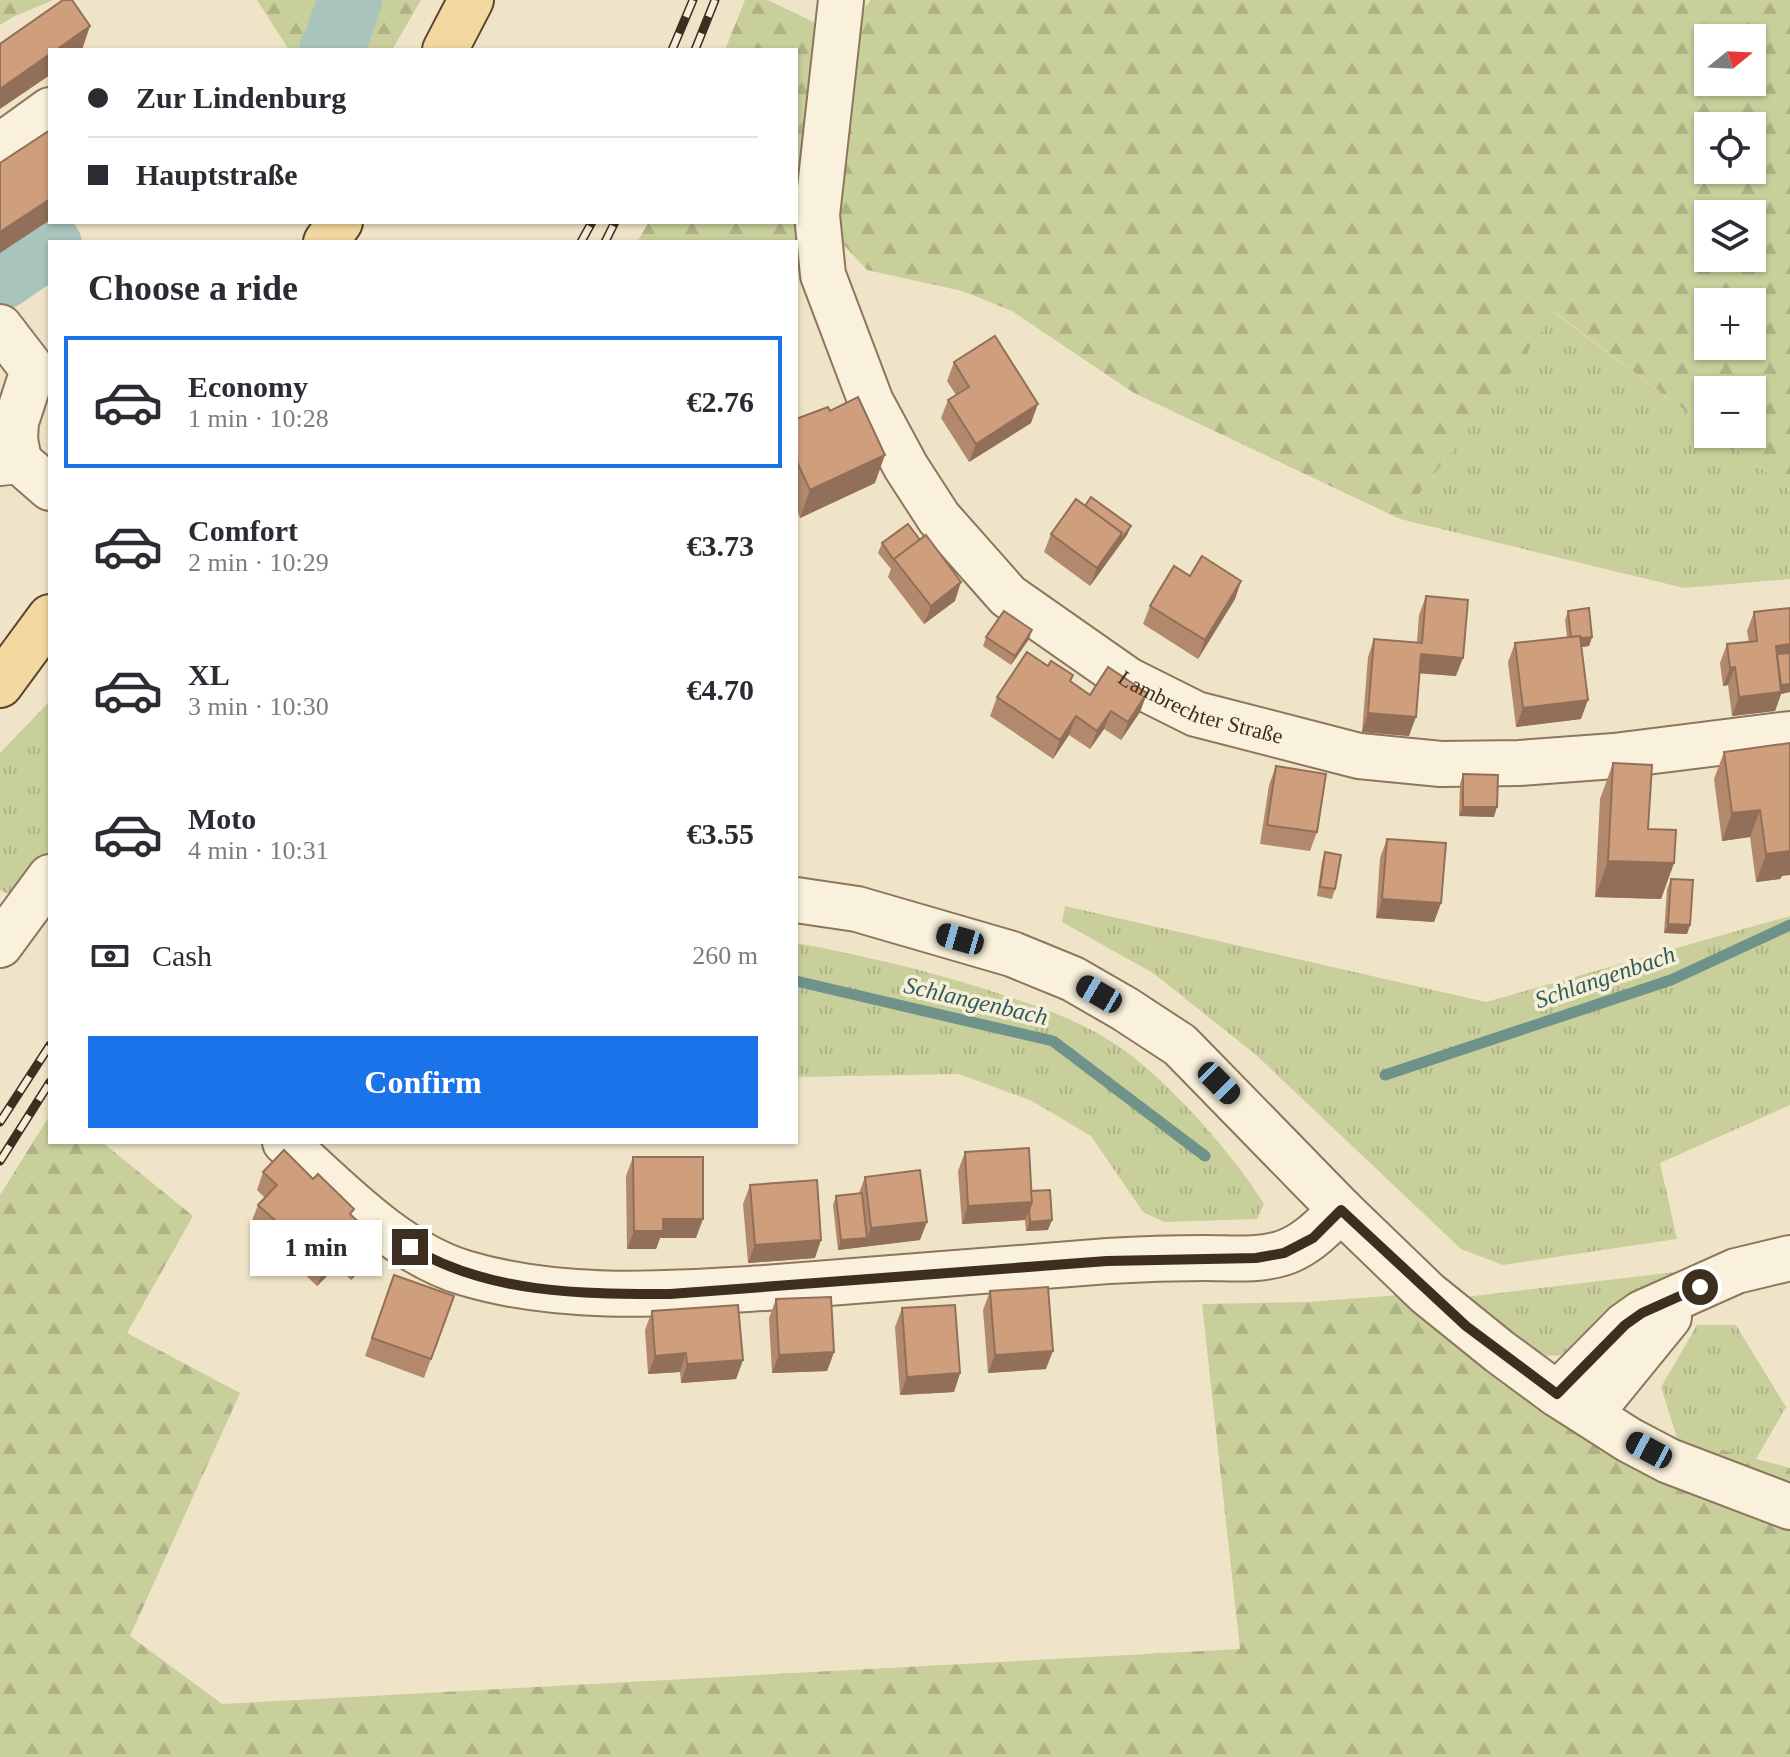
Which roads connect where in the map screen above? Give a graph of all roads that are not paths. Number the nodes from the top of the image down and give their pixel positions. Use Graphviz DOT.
graph roads {
  1 [pos="471,0"];
  2 [pos="839,14"];
  3 [pos="446,48"];
  4 [pos="48,111"];
  5 [pos="0,146"];
  6 [pos="0,327"];
  7 [pos="23,471"];
  8 [pos="48,620"];
  9 [pos="48,657"];
  10 [pos="4,679"];
  11 [pos="1790,734"];
  12 [pos="48,880"];
  13 [pos="798,900"];
  14 [pos="0,945"];
  15 [pos="296,1152"];
  16 [pos="1341,1210"];
  17 [pos="1790,1258"];
  18 [pos="1573,1404"];
  19 [pos="1790,1507"];
  1 -- 3 [label="main road"];
  2 -- 11 [label="street, Lambrechter Straße"];
  4 -- 5 [label="street"];
  6 -- 7 [label="street"];
  8 -- 10 [label="main road"];
  9 -- 10 [label="street"];
  12 -- 14 [label="street"];
  13 -- 16 [label="street"];
  15 -- 16 [label="street"];
  16 -- 18 [label="street"];
  17 -- 18 [label="street"];
  18 -- 19 [label="street"];
}
